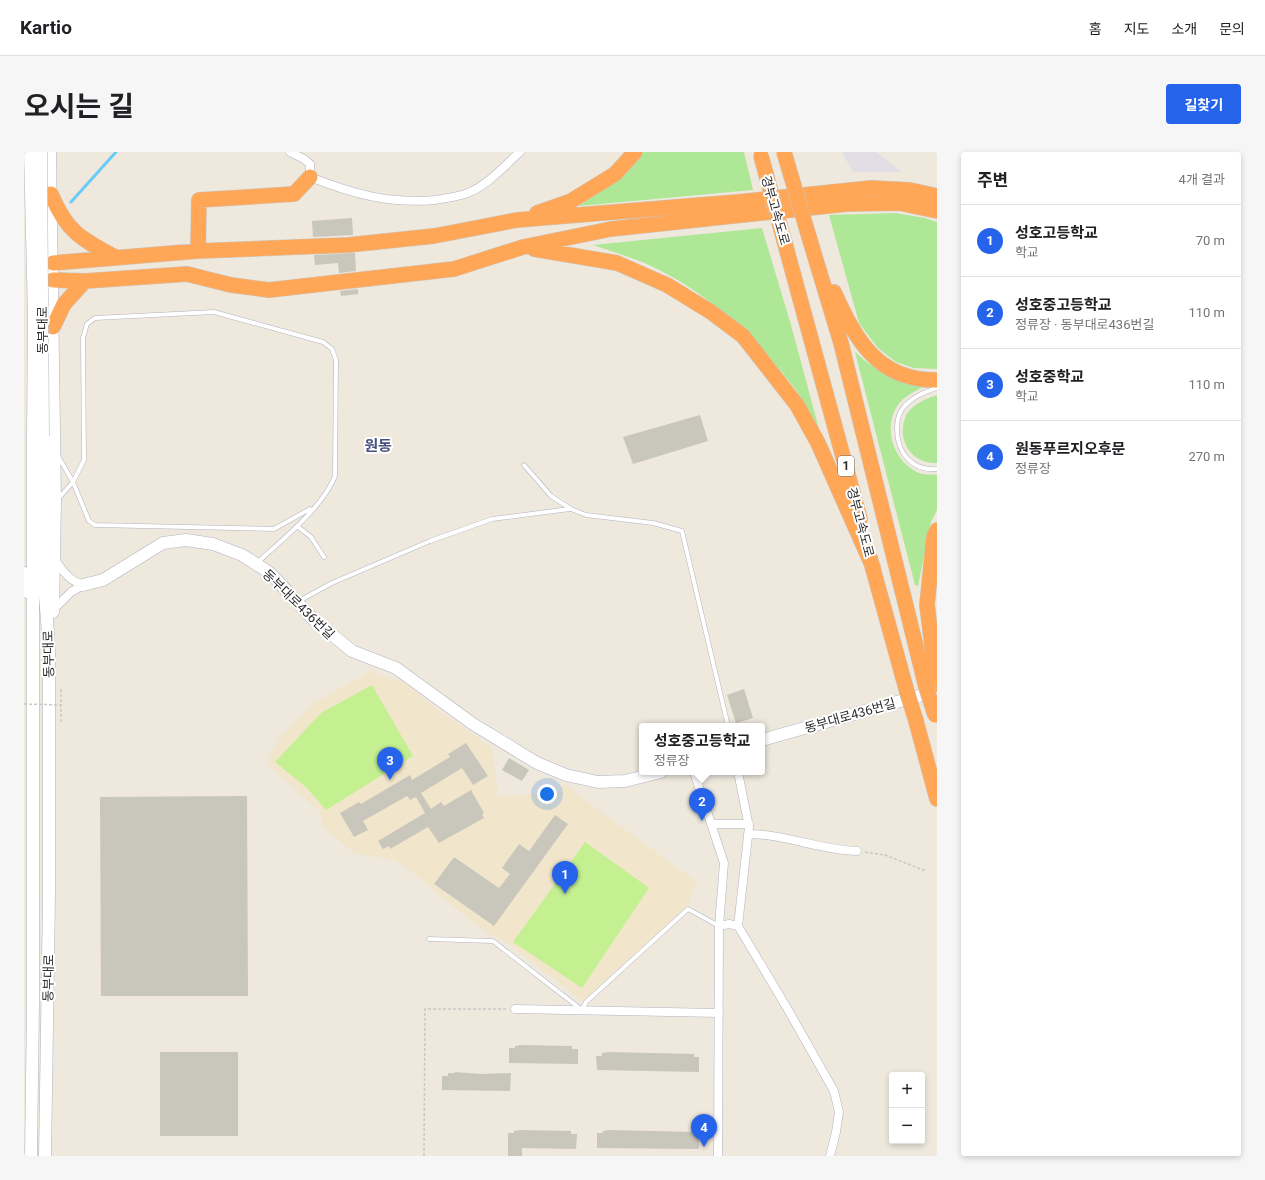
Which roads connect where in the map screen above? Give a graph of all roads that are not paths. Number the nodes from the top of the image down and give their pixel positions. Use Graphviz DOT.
graph roads {
  1 [pos="30,152"];
  2 [pos="41,152"];
  3 [pos="50,152"];
  4 [pos="290,152"];
  5 [pos="520,152"];
  6 [pos="635,152"];
  7 [pos="784,152"];
  8 [pos="760,154"];
  9 [pos="310,177"];
  10 [pos="51,194"];
  11 [pos="937,196"];
  12 [pos="937,211"];
  13 [pos="517,220"];
  14 [pos="809,237"];
  15 [pos="523,247"];
  16 [pos="198,251"];
  17 [pos="115,257"];
  18 [pos="53,263"];
  19 [pos="24,264"];
  20 [pos="24,280"];
  21 [pos="53,280"];
  22 [pos="85,281"];
  23 [pos="53,327"];
  24 [pos="937,380"];
  25 [pos="937,388"];
  26 [pos="38,436"];
  27 [pos="54,450"];
  28 [pos="524,466"];
  29 [pos="937,469"];
  30 [pos="73,482"];
  31 [pos="55,501"];
  32 [pos="314,507"];
  33 [pos="571,509"];
  34 [pos="296,526"];
  35 [pos="937,530"];
  36 [pos="324,557"];
  37 [pos="54,558"];
  38 [pos="257,564"];
  39 [pos="873,567"];
  40 [pos="24,572"];
  41 [pos="83,585"];
  42 [pos="296,602"];
  43 [pos="53,610"];
  44 [pos="33,621"];
  45 [pos="49,645"];
  46 [pos="28,670"];
  47 [pos="934,687"];
  48 [pos="936,717"];
  49 [pos="727,723"];
  50 [pos="765,739"];
  51 [pos="649,775"];
  52 [pos="695,775"];
  53 [pos="739,775"];
  54 [pos="937,800"];
  55 [pos="712,824"];
  56 [pos="749,824"];
  57 [pos="748,834"];
  58 [pos="857,851"];
  59 [pos="719,926"];
  60 [pos="738,926"];
  61 [pos="429,939"];
  62 [pos="29,1005"];
  63 [pos="515,1009"];
  64 [pos="582,1010"];
  65 [pos="719,1013"];
  66 [pos="31,1156"];
  67 [pos="45,1156"];
  68 [pos="718,1156"];
  69 [pos="830,1156"];
  1 -- 26 [label="main road, 동부대로, bridge"];
  2 -- 26 [label="main road, 동부대로, bridge"];
  3 -- 10 [label="main road, 동부대로"];
  4 -- 9 [label="street"];
  5 -- 9 [label="street"];
  6 -- 13 [label="highway"];
  7 -- 14 [label="highway, 경부고속도로 / 1, bridge"];
  8 -- 39 [label="highway, 경부고속도로 / 1, bridge"];
  9 -- 16 [label="highway"];
  10 -- 17 [label="highway"];
  10 -- 18 [label="main road, 동부대로"];
  11 -- 13 [label="highway"];
  12 -- 15 [label="highway"];
  13 -- 16 [label="highway"];
  14 -- 24 [label="highway"];
  14 -- 47 [label="highway, 경부고속도로 / 1"];
  15 -- 22 [label="highway"];
  15 -- 39 [label="highway"];
  16 -- 17 [label="highway"];
  17 -- 18 [label="highway"];
  18 -- 19 [label="main road"];
  18 -- 21 [label="main road, 동부대로"];
  20 -- 21 [label="main road"];
  21 -- 22 [label="highway"];
  21 -- 23 [label="main road, 동부대로"];
  22 -- 23 [label="highway"];
  23 -- 27 [label="main road, 동부대로"];
  25 -- 29 [label="lane"];
  26 -- 44 [label="main road, 동부대로"];
  26 -- 45 [label="main road, 동부대로"];
  27 -- 30 [label="lane"];
  27 -- 31 [label="main road, 동부대로"];
  28 -- 33 [label="lane"];
  30 -- 31 [label="lane"];
  30 -- 32 [label="lane"];
  30 -- 32 [label="lane"];
  31 -- 37 [label="main road, 동부대로"];
  32 -- 34 [label="lane"];
  33 -- 42 [label="lane"];
  33 -- 49 [label="lane"];
  34 -- 36 [label="lane"];
  34 -- 38 [label="lane"];
  35 -- 47 [label="highway"];
  37 -- 41 [label="street"];
  37 -- 43 [label="main road, 동부대로"];
  38 -- 41 [label="main road, 동부대로436번길"];
  38 -- 42 [label="main road, 동부대로436번길"];
  39 -- 54 [label="highway, 경부고속도로 / 1, bridge"];
  40 -- 44 [label="main road, 동부대로"];
  41 -- 43 [label="street, 동부대로436번길"];
  42 -- 51 [label="main road, 동부대로436번길"];
  43 -- 45 [label="main road, 동부대로"];
  44 -- 46 [label="main road, 동부대로"];
  45 -- 67 [label="main road, 동부대로"];
  46 -- 62 [label="main road, 동부대로"];
  47 -- 48 [label="highway, 경부고속도로 / 1, bridge"];
  47 -- 50 [label="main road, 동부대로436번길"];
  52 -- 55 [label="street"];
  53 -- 56 [label="street"];
  55 -- 56 [label="street"];
  55 -- 59 [label="street"];
  56 -- 57 [label="street"];
  57 -- 58 [label="street"];
  57 -- 60 [label="street"];
  59 -- 60 [label="street"];
  59 -- 64 [label="lane"];
  59 -- 65 [label="street"];
  60 -- 69 [label="street"];
  61 -- 64 [label="lane"];
  62 -- 66 [label="main road, 동부대로"];
  63 -- 64 [label="street"];
  64 -- 65 [label="street"];
  65 -- 68 [label="street"];
}
